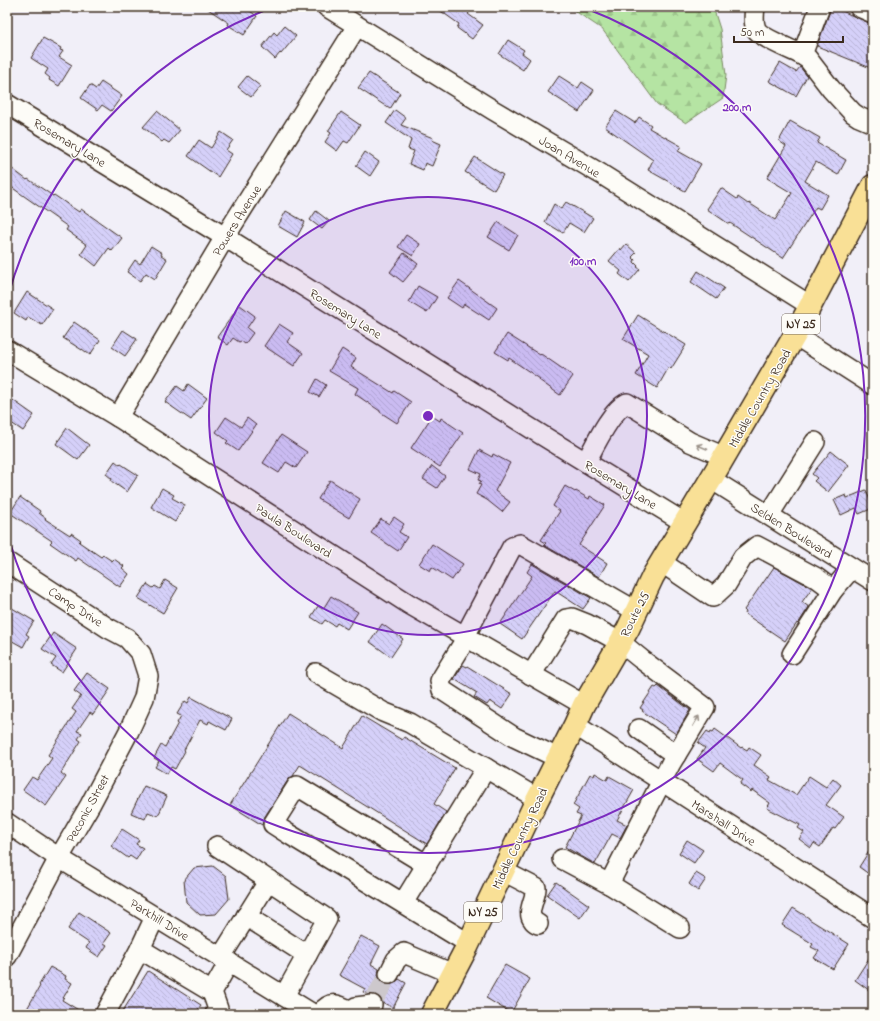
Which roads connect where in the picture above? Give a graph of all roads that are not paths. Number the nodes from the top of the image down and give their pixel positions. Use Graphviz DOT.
graph roads {
  1 [pos="327,7"];
  2 [pos="755,7"];
  3 [pos="820,7"];
  4 [pos="859,7"];
  5 [pos="873,13"];
  6 [pos="357,26"];
  7 [pos="802,55"];
  8 [pos="7,104"];
  9 [pos="873,123"];
  10 [pos="873,187"];
  11 [pos="225,237"];
  12 [pos="811,306"];
  13 [pos="795,335"];
  14 [pos="7,350"];
  15 [pos="873,384"];
  16 [pos="118,417"];
  17 [pos="815,442"];
  18 [pos="725,457"];
  19 [pos="586,462"];
  20 [pos="711,479"];
  21 [pos="769,515"];
  22 [pos="685,523"];
  23 [pos="7,562"];
  24 [pos="661,562"];
  25 [pos="852,568"];
  26 [pos="873,581"];
  27 [pos="833,590"];
  28 [pos="636,611"];
  29 [pos="466,637"];
  30 [pos="620,642"];
  31 [pos="141,654"];
  32 [pos="792,654"];
  33 [pos="316,673"];
  34 [pos="531,675"];
  35 [pos="584,706"];
  36 [pos="575,726"];
  37 [pos="639,729"];
  38 [pos="676,755"];
  39 [pos="558,758"];
  40 [pos="486,768"];
  41 [pos="662,781"];
  42 [pos="538,799"];
  43 [pos="7,823"];
  44 [pos="217,846"];
  45 [pos="59,858"];
  46 [pos="562,859"];
  47 [pos="427,865"];
  48 [pos="503,871"];
  49 [pos="268,880"];
  50 [pos="608,884"];
  51 [pos="403,903"];
  52 [pos="246,916"];
  53 [pos="155,917"];
  54 [pos="873,918"];
  55 [pos="538,924"];
  56 [pos="680,928"];
  57 [pos="468,943"];
  58 [pos="140,949"];
  59 [pos="307,955"];
  60 [pos="7,956"];
  61 [pos="225,960"];
  62 [pos="388,974"];
  63 [pos="453,974"];
  64 [pos="212,992"];
  65 [pos="284,996"];
  66 [pos="375,1009"];
  67 [pos="349,1013"];
  68 [pos="105,1014"];
  69 [pos="215,1014"];
  70 [pos="313,1014"];
  71 [pos="320,1014"];
  72 [pos="432,1014"];
  1 -- 6 [label="street, Joan Avenue"];
  2 -- 7 [label="street"];
  3 -- 7 [label="street"];
  4 -- 5 [label="street"];
  6 -- 11 [label="street, Powers Avenue"];
  6 -- 12 [label="street, Joan Avenue"];
  7 -- 9 [label="street"];
  8 -- 11 [label="street, Rosemary Lane"];
  10 -- 12 [label="main road, Middle Country Road / NY 25"];
  11 -- 16 [label="street, Powers Avenue"];
  11 -- 19 [label="street, Rosemary Lane"];
  12 -- 13 [label="main road, Middle Country Road / NY 25"];
  13 -- 15 [label="street"];
  13 -- 18 [label="main road, Middle Country Road / NY 25"];
  14 -- 16 [label="street, Paula Boulevard"];
  16 -- 29 [label="street, Paula Boulevard"];
  17 -- 21 [label="street"];
  18 -- 19 [label="street, one-way"];
  18 -- 20 [label="main road, Middle Country Road / NY 25"];
  19 -- 22 [label="street, Rosemary Lane"];
  20 -- 21 [label="street, Selden Boulevard"];
  20 -- 22 [label="main road, Middle Country Road / NY 25"];
  21 -- 25 [label="street, Selden Boulevard"];
  22 -- 24 [label="main road, Route 25 / NY 25"];
  23 -- 31 [label="street, Camp Drive"];
  24 -- 27 [label="street"];
  24 -- 28 [label="main road, Route 25 / NY 25"];
  25 -- 26 [label="street, Selden Boulevard"];
  25 -- 27 [label="street"];
  27 -- 32 [label="street"];
  28 -- 29 [label="street"];
  28 -- 30 [label="main road, Route 25 / NY 25"];
  29 -- 34 [label="street, Paula Boulevard"];
  29 -- 39 [label="street"];
  30 -- 34 [label="street"];
  30 -- 35 [label="main road, Route 25 / NY 25"];
  38 -- 30 [label="street, one-way"];
  31 -- 45 [label="street, Peconic Street"];
  33 -- 40 [label="street"];
  34 -- 35 [label="street, Paula Boulevard"];
  35 -- 36 [label="main road, Middle Country Road / NY 25"];
  36 -- 39 [label="main road, Middle Country Road / NY 25"];
  36 -- 41 [label="street, Marshall Drive"];
  37 -- 38 [label="street"];
  38 -- 41 [label="street"];
  39 -- 42 [label="main road, Middle Country Road / NY 25"];
  40 -- 42 [label="street"];
  40 -- 47 [label="street"];
  41 -- 50 [label="street"];
  41 -- 54 [label="street, Marshall Drive"];
  42 -- 48 [label="main road, Middle Country Road / NY 25"];
  43 -- 45 [label="street, Parkhill Drive"];
  44 -- 49 [label="street"];
  45 -- 53 [label="street, Parkhill Drive"];
  45 -- 60 [label="street, Peconic Street"];
  46 -- 50 [label="street"];
  47 -- 51 [label="street"];
  47 -- 51 [label="street"];
  48 -- 55 [label="street"];
  48 -- 57 [label="main road, Middle Country Road / NY 25"];
  49 -- 52 [label="street"];
  49 -- 59 [label="street"];
  50 -- 56 [label="street"];
  51 -- 57 [label="street"];
  52 -- 59 [label="street"];
  52 -- 61 [label="street"];
  53 -- 58 [label="street"];
  53 -- 61 [label="street, Parkhill Drive"];
  57 -- 63 [label="main road, Middle Country Road / NY 25"];
  58 -- 64 [label="street"];
  58 -- 68 [label="street"];
  59 -- 65 [label="street"];
  61 -- 64 [label="street"];
  61 -- 65 [label="street, Parkhill Drive"];
  62 -- 63 [label="street"];
  63 -- 72 [label="main road, Middle Country Road / NY 25"];
  64 -- 69 [label="street"];
  65 -- 70 [label="street, Parkhill Drive"];
  66 -- 67 [label="street"];
  67 -- 71 [label="street"];
}
